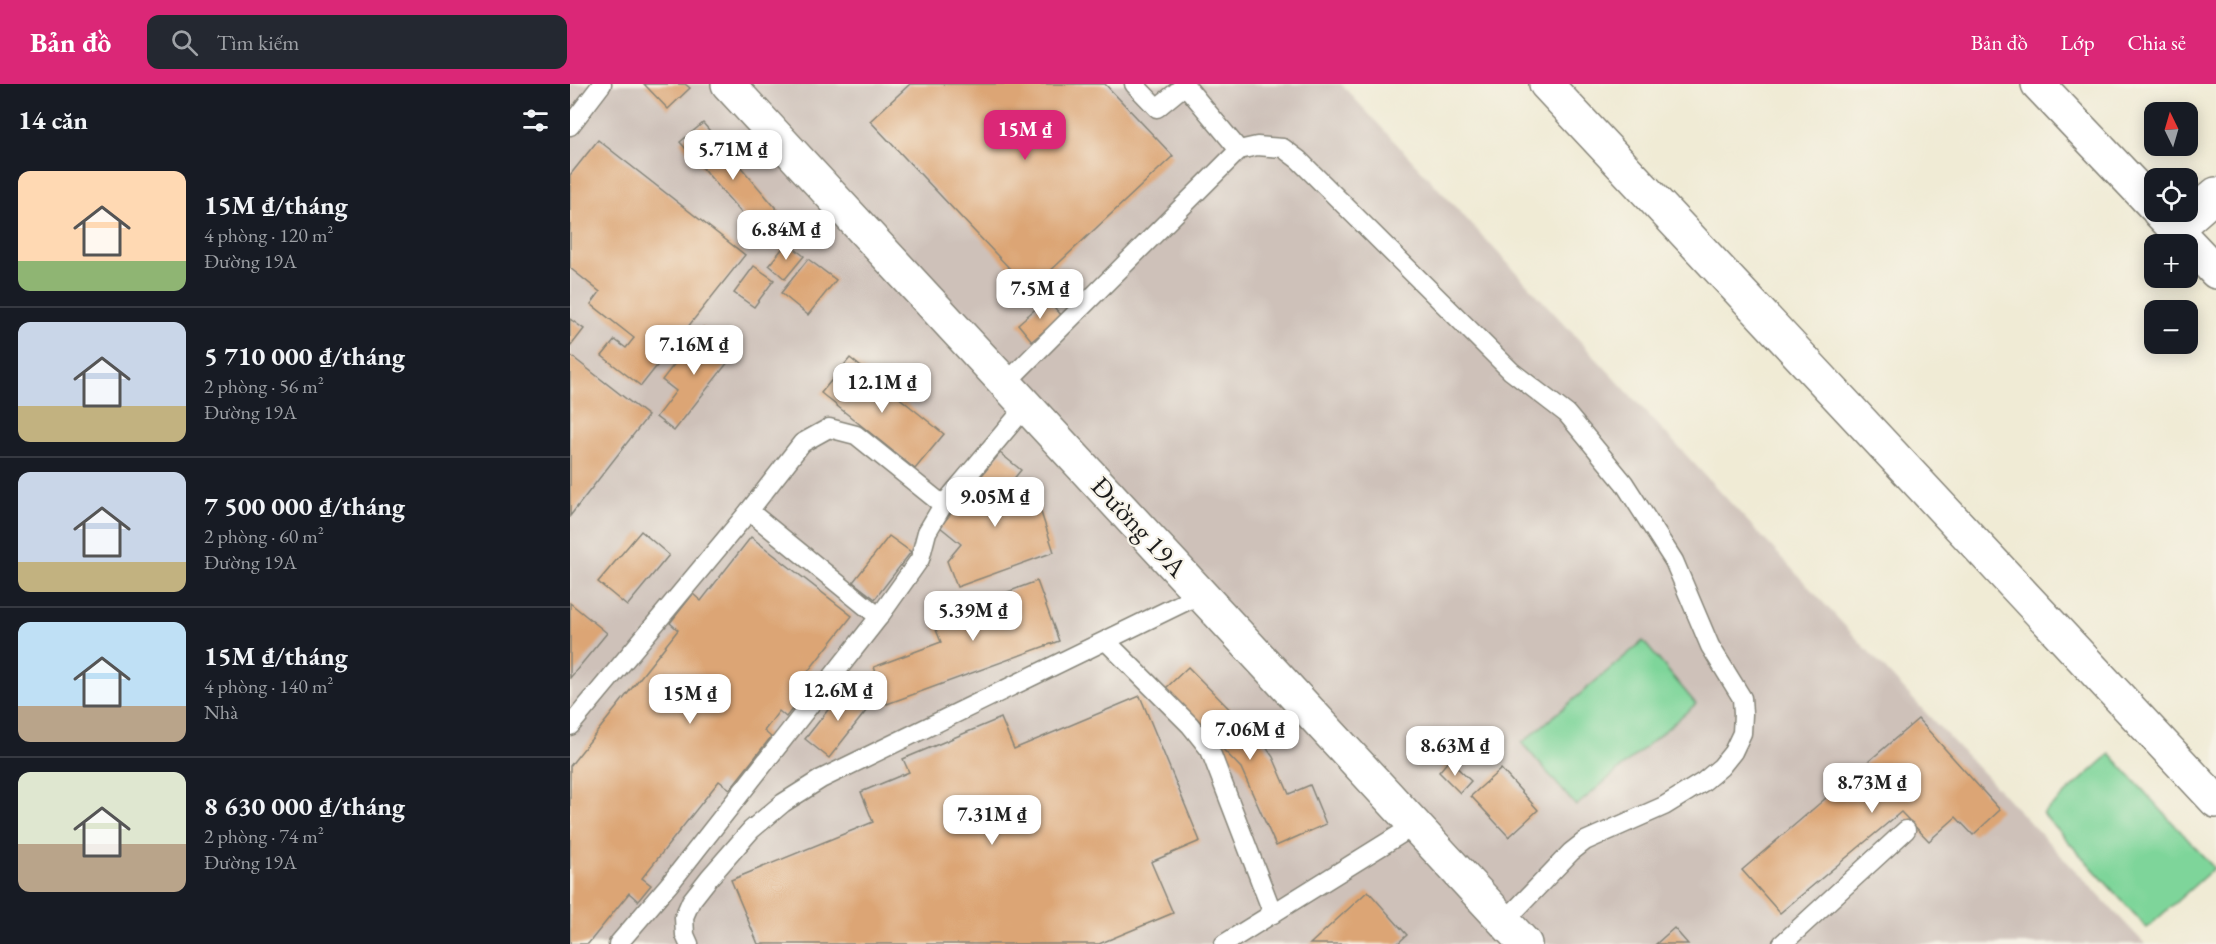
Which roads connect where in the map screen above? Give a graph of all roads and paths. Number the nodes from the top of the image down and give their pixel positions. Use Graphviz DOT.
graph roads {
  1 [pos="602,84"];
  2 [pos="728,84"];
  3 [pos="1134,84"];
  4 [pos="1546,84"];
  5 [pos="2038,84"];
  6 [pos="570,126"];
  7 [pos="1239,150"];
  8 [pos="2216,194"];
  9 [pos="2144,195"];
  10 [pos="2198,201"];
  11 [pos="2170,222"];
  12 [pos="2216,272"];
  13 [pos="1016,394"];
  14 [pos="944,505"];
  15 [pos="749,512"];
  16 [pos="1201,594"];
  17 [pos="879,617"];
  18 [pos="1106,641"];
  19 [pos="570,726"];
  20 [pos="2216,801"];
  21 [pos="1415,825"];
  22 [pos="1906,830"];
  23 [pos="1273,914"];
  24 [pos="1515,933"];
  25 [pos="618,944"];
  26 [pos="688,944"];
  27 [pos="1224,944"];
  28 [pos="1782,944"];
  1 -- 6 [label="lane"];
  2 -- 13 [label="street, Đường 19A"];
  3 -- 7 [label="lane"];
  4 -- 20 [label="street"];
  5 -- 9 [label="street"];
  7 -- 13 [label="lane"];
  7 -- 24 [label="lane"];
  8 -- 10 [label="street"];
  11 -- 12 [label="street"];
  13 -- 14 [label="lane"];
  13 -- 16 [label="street, Đường 19A"];
  14 -- 15 [label="lane"];
  14 -- 17 [label="lane"];
  15 -- 17 [label="lane"];
  15 -- 19 [label="lane"];
  16 -- 18 [label="lane"];
  16 -- 21 [label="street, Đường 19A"];
  17 -- 25 [label="lane"];
  18 -- 23 [label="lane"];
  18 -- 26 [label="lane"];
  21 -- 23 [label="lane"];
  21 -- 24 [label="street, Đường 19A"];
  22 -- 28 [label="lane"];
  23 -- 27 [label="lane"];
}
